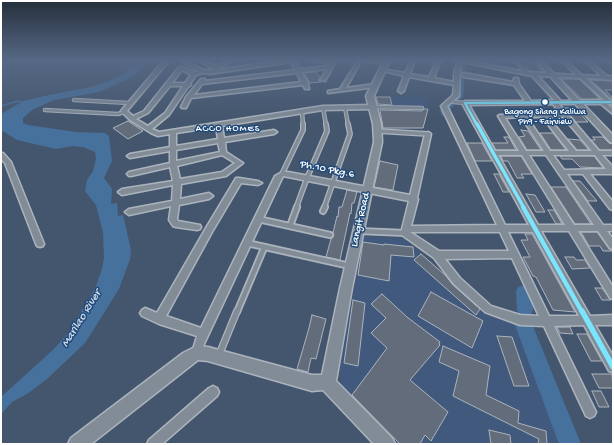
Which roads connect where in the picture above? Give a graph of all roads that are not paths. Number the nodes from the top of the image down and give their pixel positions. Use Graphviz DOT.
graph roads {
  1 [pos="149,81"];
  2 [pos="171,81"];
  3 [pos="190,81"];
  4 [pos="225,81"];
  5 [pos="266,81"];
  6 [pos="304,81"];
  7 [pos="348,81"];
  8 [pos="376,81"];
  9 [pos="405,81"];
  10 [pos="440,81"];
  11 [pos="456,81"];
  12 [pos="497,81"];
  13 [pos="516,81"];
  14 [pos="539,81"];
  15 [pos="558,81"];
  16 [pos="587,81"];
  17 [pos="215,82"];
  18 [pos="201,83"];
  19 [pos="169,84"];
  20 [pos="456,84"];
  21 [pos="516,84"];
  22 [pos="188,85"];
  23 [pos="374,86"];
  24 [pos="269,88"];
  25 [pos="342,90"];
  26 [pos="401,91"];
  27 [pos="330,92"];
  28 [pos="206,95"];
  29 [pos="189,97"];
  30 [pos="74,100"];
  31 [pos="454,102"];
  32 [pos="530,102"];
  33 [pos="557,102"];
  34 [pos="578,102"];
  35 [pos="602,102"];
  36 [pos="611,102"];
  37 [pos="129,103"];
  38 [pos="465,103"];
  39 [pos="184,107"];
  40 [pos="345,107"];
  41 [pos="323,108"];
  42 [pos="372,108"];
  43 [pos="422,108"];
  44 [pos="46,110"];
  45 [pos="302,111"];
  46 [pos="124,112"];
  47 [pos="613,112"];
  48 [pos="543,115"];
  49 [pos="565,115"];
  50 [pos="522,116"];
  51 [pos="132,119"];
  52 [pos="219,125"];
  53 [pos="148,129"];
  54 [pos="378,130"];
  55 [pos="173,132"];
  56 [pos="274,132"];
  57 [pos="428,134"];
  58 [pos="613,140"];
  59 [pos="222,141"];
  60 [pos="174,149"];
  61 [pos="223,153"];
  62 [pos="494,153"];
  63 [pos="524,153"];
  64 [pos="548,153"];
  65 [pos="574,153"];
  66 [pos="597,153"];
  67 [pos="613,153"];
  68 [pos="1,155"];
  69 [pos="130,156"];
  70 [pos="173,165"];
  71 [pos="613,171"];
  72 [pos="561,172"];
  73 [pos="584,172"];
  74 [pos="131,174"];
  75 [pos="282,174"];
  76 [pos="307,178"];
  77 [pos="176,183"];
  78 [pos="258,183"];
  79 [pos="332,183"];
  80 [pos="368,189"];
  81 [pos="122,192"];
  82 [pos="209,196"];
  83 [pos="414,199"];
  84 [pos="176,202"];
  85 [pos="613,207"];
  86 [pos="323,211"];
  87 [pos="129,212"];
  88 [pos="258,219"];
  89 [pos="290,226"];
  90 [pos="198,227"];
  91 [pos="502,228"];
  92 [pos="601,228"];
  93 [pos="613,228"];
  94 [pos="536,229"];
  95 [pos="572,229"];
  96 [pos="358,231"];
  97 [pos="406,231"];
  98 [pos="330,235"];
  99 [pos="247,243"];
  100 [pos="40,244"];
  101 [pos="613,246"];
  102 [pos="264,248"];
  103 [pos="437,255"];
  104 [pos="510,255"];
  105 [pos="350,266"];
  106 [pos="613,295"];
  107 [pos="145,313"];
  108 [pos="159,319"];
  109 [pos="587,320"];
  110 [pos="613,320"];
  111 [pos="545,321"];
  112 [pos="204,334"];
  113 [pos="197,353"];
  114 [pos="218,357"];
  115 [pos="613,367"];
  116 [pos="326,382"];
  117 [pos="213,392"];
  118 [pos="590,412"];
  119 [pos="83,442"];
  120 [pos="153,444"];
  121 [pos="386,444"];
  1 -- 37 [label="street"];
  2 -- 19 [label="street"];
  3 -- 22 [label="street"];
  4 -- 17 [label="street"];
  5 -- 24 [label="street"];
  6 -- 24 [label="street"];
  7 -- 25 [label="street"];
  8 -- 23 [label="main road, Langit Road"];
  9 -- 26 [label="street"];
  10 -- 20 [label="street"];
  11 -- 20 [label="street"];
  12 -- 21 [label="street"];
  13 -- 21 [label="street"];
  14 -- 33 [label="street"];
  15 -- 34 [label="main road"];
  16 -- 36 [label="street"];
  17 -- 18 [label="street"];
  17 -- 28 [label="street"];
  18 -- 29 [label="street"];
  19 -- 22 [label="street"];
  19 -- 51 [label="street"];
  20 -- 91 [label="street"];
  21 -- 32 [label="street"];
  22 -- 53 [label="street"];
  23 -- 25 [label="street"];
  23 -- 42 [label="main road, Langit Road"];
  24 -- 28 [label="street"];
  25 -- 27 [label="street"];
  28 -- 29 [label="street"];
  29 -- 39 [label="street"];
  30 -- 37 [label="lane"];
  31 -- 38 [label="lane"];
  32 -- 33 [label="street"];
  32 -- 38 [label="street"];
  33 -- 34 [label="street"];
  33 -- 49 [label="street"];
  34 -- 35 [label="street"];
  34 -- 58 [label="main road"];
  35 -- 36 [label="street"];
  35 -- 47 [label="street"];
  37 -- 46 [label="street"];
  38 -- 62 [label="street"];
  40 -- 41 [label="street"];
  40 -- 42 [label="street"];
  40 -- 79 [label="lane"];
  41 -- 45 [label="street"];
  41 -- 76 [label="lane"];
  42 -- 43 [label="lane"];
  42 -- 54 [label="main road, Langit Road"];
  44 -- 46 [label="lane"];
  45 -- 52 [label="street"];
  45 -- 75 [label="lane"];
  46 -- 51 [label="street"];
  48 -- 49 [label="street"];
  48 -- 50 [label="street"];
  48 -- 65 [label="street"];
  49 -- 66 [label="street"];
  50 -- 63 [label="street"];
  50 -- 64 [label="street"];
  51 -- 53 [label="street"];
  52 -- 55 [label="street"];
  52 -- 59 [label="street"];
  53 -- 55 [label="street"];
  54 -- 57 [label="lane"];
  54 -- 80 [label="main road, Langit Road"];
  55 -- 60 [label="street"];
  56 -- 59 [label="street"];
  57 -- 83 [label="street"];
  59 -- 60 [label="street"];
  59 -- 61 [label="street"];
  60 -- 69 [label="street"];
  60 -- 70 [label="street"];
  61 -- 70 [label="street"];
  61 -- 77 [label="street"];
  62 -- 63 [label="street"];
  62 -- 94 [label="street"];
  63 -- 64 [label="street"];
  63 -- 95 [label="street"];
  64 -- 65 [label="street"];
  64 -- 72 [label="street"];
  65 -- 66 [label="street"];
  66 -- 67 [label="street"];
  66 -- 71 [label="street"];
  68 -- 100 [label="street"];
  70 -- 74 [label="street"];
  70 -- 77 [label="street"];
  71 -- 73 [label="street"];
  72 -- 73 [label="street"];
  72 -- 92 [label="street"];
  73 -- 85 [label="street"];
  75 -- 76 [label="street, Ph.10 Pkg.6"];
  75 -- 88 [label="street"];
  76 -- 79 [label="street, Ph.10 Pkg.6"];
  76 -- 89 [label="lane"];
  77 -- 81 [label="street"];
  77 -- 84 [label="street"];
  78 -- 108 [label="street"];
  79 -- 80 [label="street, Ph.10 Pkg.6"];
  79 -- 86 [label="lane"];
  80 -- 83 [label="street, Ph.10 Pkg.6"];
  80 -- 96 [label="main road, Langit Road"];
  82 -- 84 [label="street"];
  83 -- 97 [label="street"];
  84 -- 87 [label="street"];
  84 -- 90 [label="street"];
  88 -- 89 [label="lane"];
  88 -- 99 [label="street"];
  89 -- 98 [label="lane"];
  91 -- 94 [label="street"];
  91 -- 97 [label="street"];
  91 -- 111 [label="street"];
  92 -- 93 [label="street"];
  92 -- 95 [label="street"];
  92 -- 101 [label="street"];
  94 -- 95 [label="street"];
  94 -- 109 [label="street"];
  95 -- 106 [label="street"];
  96 -- 97 [label="lane"];
  96 -- 105 [label="main road, Langit Road"];
  97 -- 103 [label="street"];
  99 -- 102 [label="lane"];
  99 -- 112 [label="street"];
  102 -- 105 [label="lane"];
  102 -- 114 [label="lane"];
  103 -- 104 [label="street"];
  103 -- 111 [label="street"];
  105 -- 116 [label="main road, Langit Road"];
  107 -- 108 [label="street"];
  108 -- 112 [label="street"];
  109 -- 110 [label="street"];
  109 -- 111 [label="street"];
  109 -- 115 [label="street"];
  111 -- 118 [label="street"];
  112 -- 113 [label="street"];
  113 -- 114 [label="main road"];
  113 -- 119 [label="main road"];
  114 -- 116 [label="main road"];
  116 -- 121 [label="main road"];
  117 -- 120 [label="street"];
}
